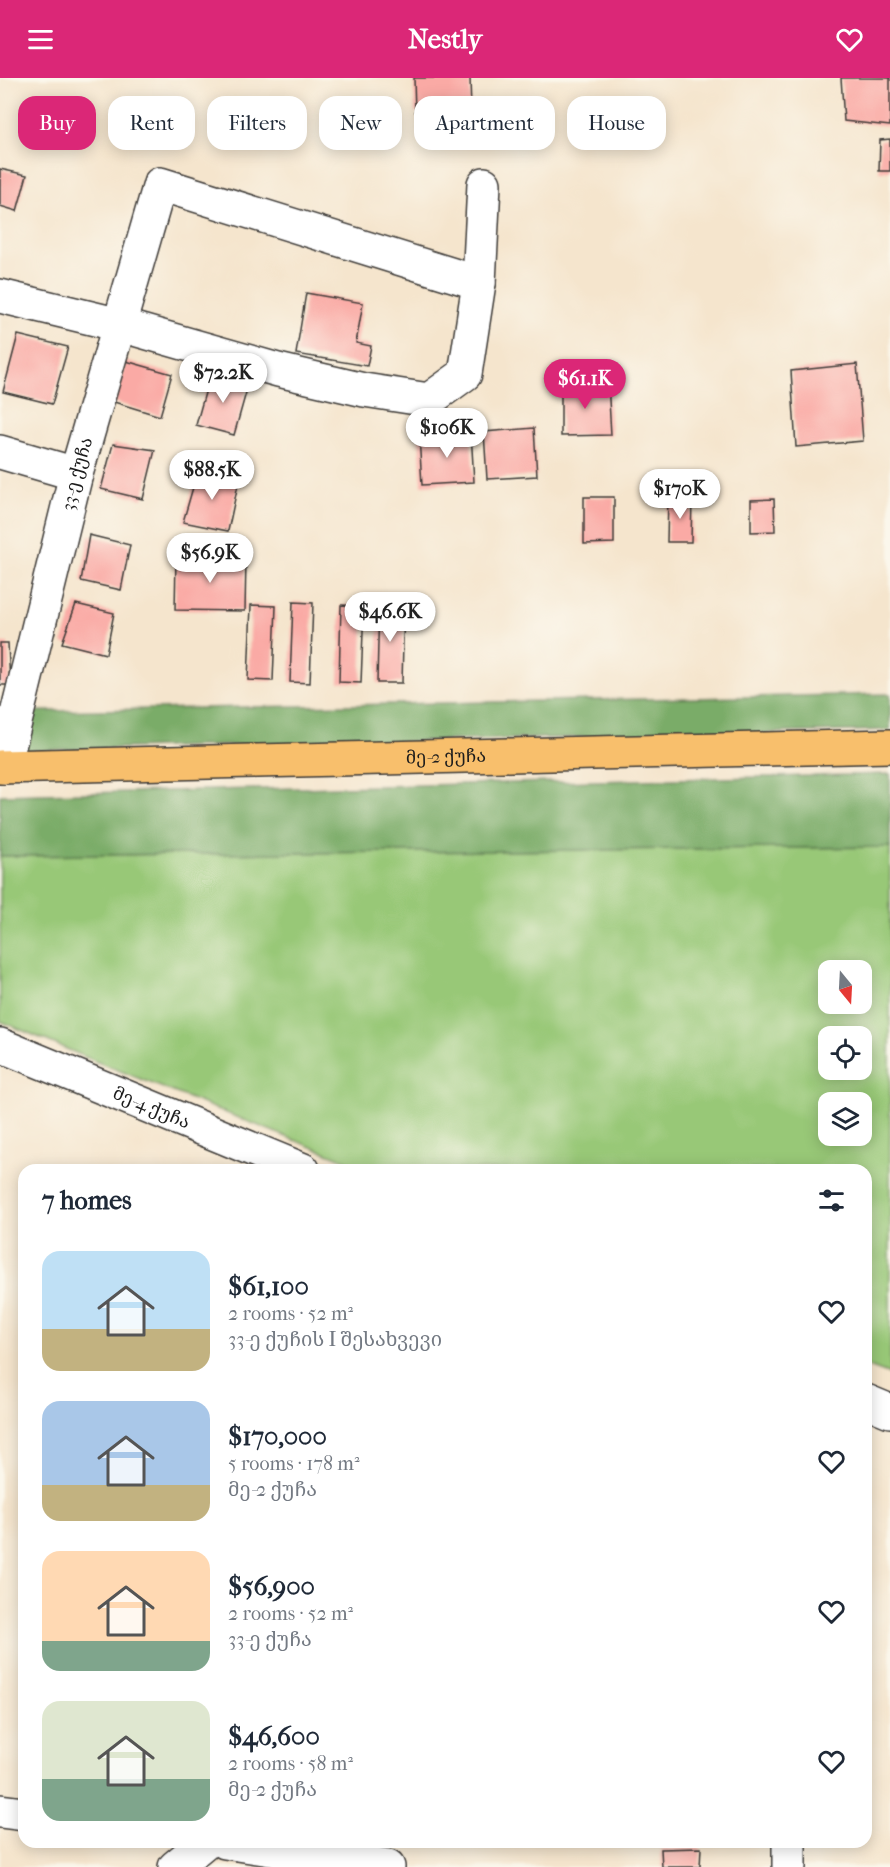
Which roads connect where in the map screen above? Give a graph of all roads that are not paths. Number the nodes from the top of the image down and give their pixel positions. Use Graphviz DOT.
graph roads {
  1 [pos="484,184"];
  2 [pos="479,284"];
  3 [pos="0,296"];
  4 [pos="120,325"];
  5 [pos="0,452"];
  6 [pos="76,474"];
  7 [pos="890,746"];
  8 [pos="2,767"];
  9 [pos="0,1046"];
  10 [pos="288,1164"];
  11 [pos="872,1404"];
  12 [pos="890,1411"];
  13 [pos="0,1811"];
  14 [pos="18,1813"];
  15 [pos="198,1848"];
  16 [pos="264,1848"];
  17 [pos="789,1848"];
  18 [pos="175,1867"];
  19 [pos="388,1867"];
  20 [pos="789,1867"];
  1 -- 2 [label="street"];
  2 -- 4 [label="street"];
  2 -- 4 [label="street, 33-ე ქუჩა"];
  3 -- 4 [label="street"];
  4 -- 6 [label="street, 33-ე ქუჩა"];
  5 -- 6 [label="street"];
  6 -- 8 [label="street, 33-ე ქუჩა"];
  7 -- 8 [label="main road, მე-2 ქუჩა"];
  9 -- 10 [label="street, მე-4 ქუჩა"];
  11 -- 12 [label="street"];
  13 -- 14 [label="street"];
  15 -- 18 [label="street"];
  16 -- 19 [label="street"];
  17 -- 20 [label="street"];
}
